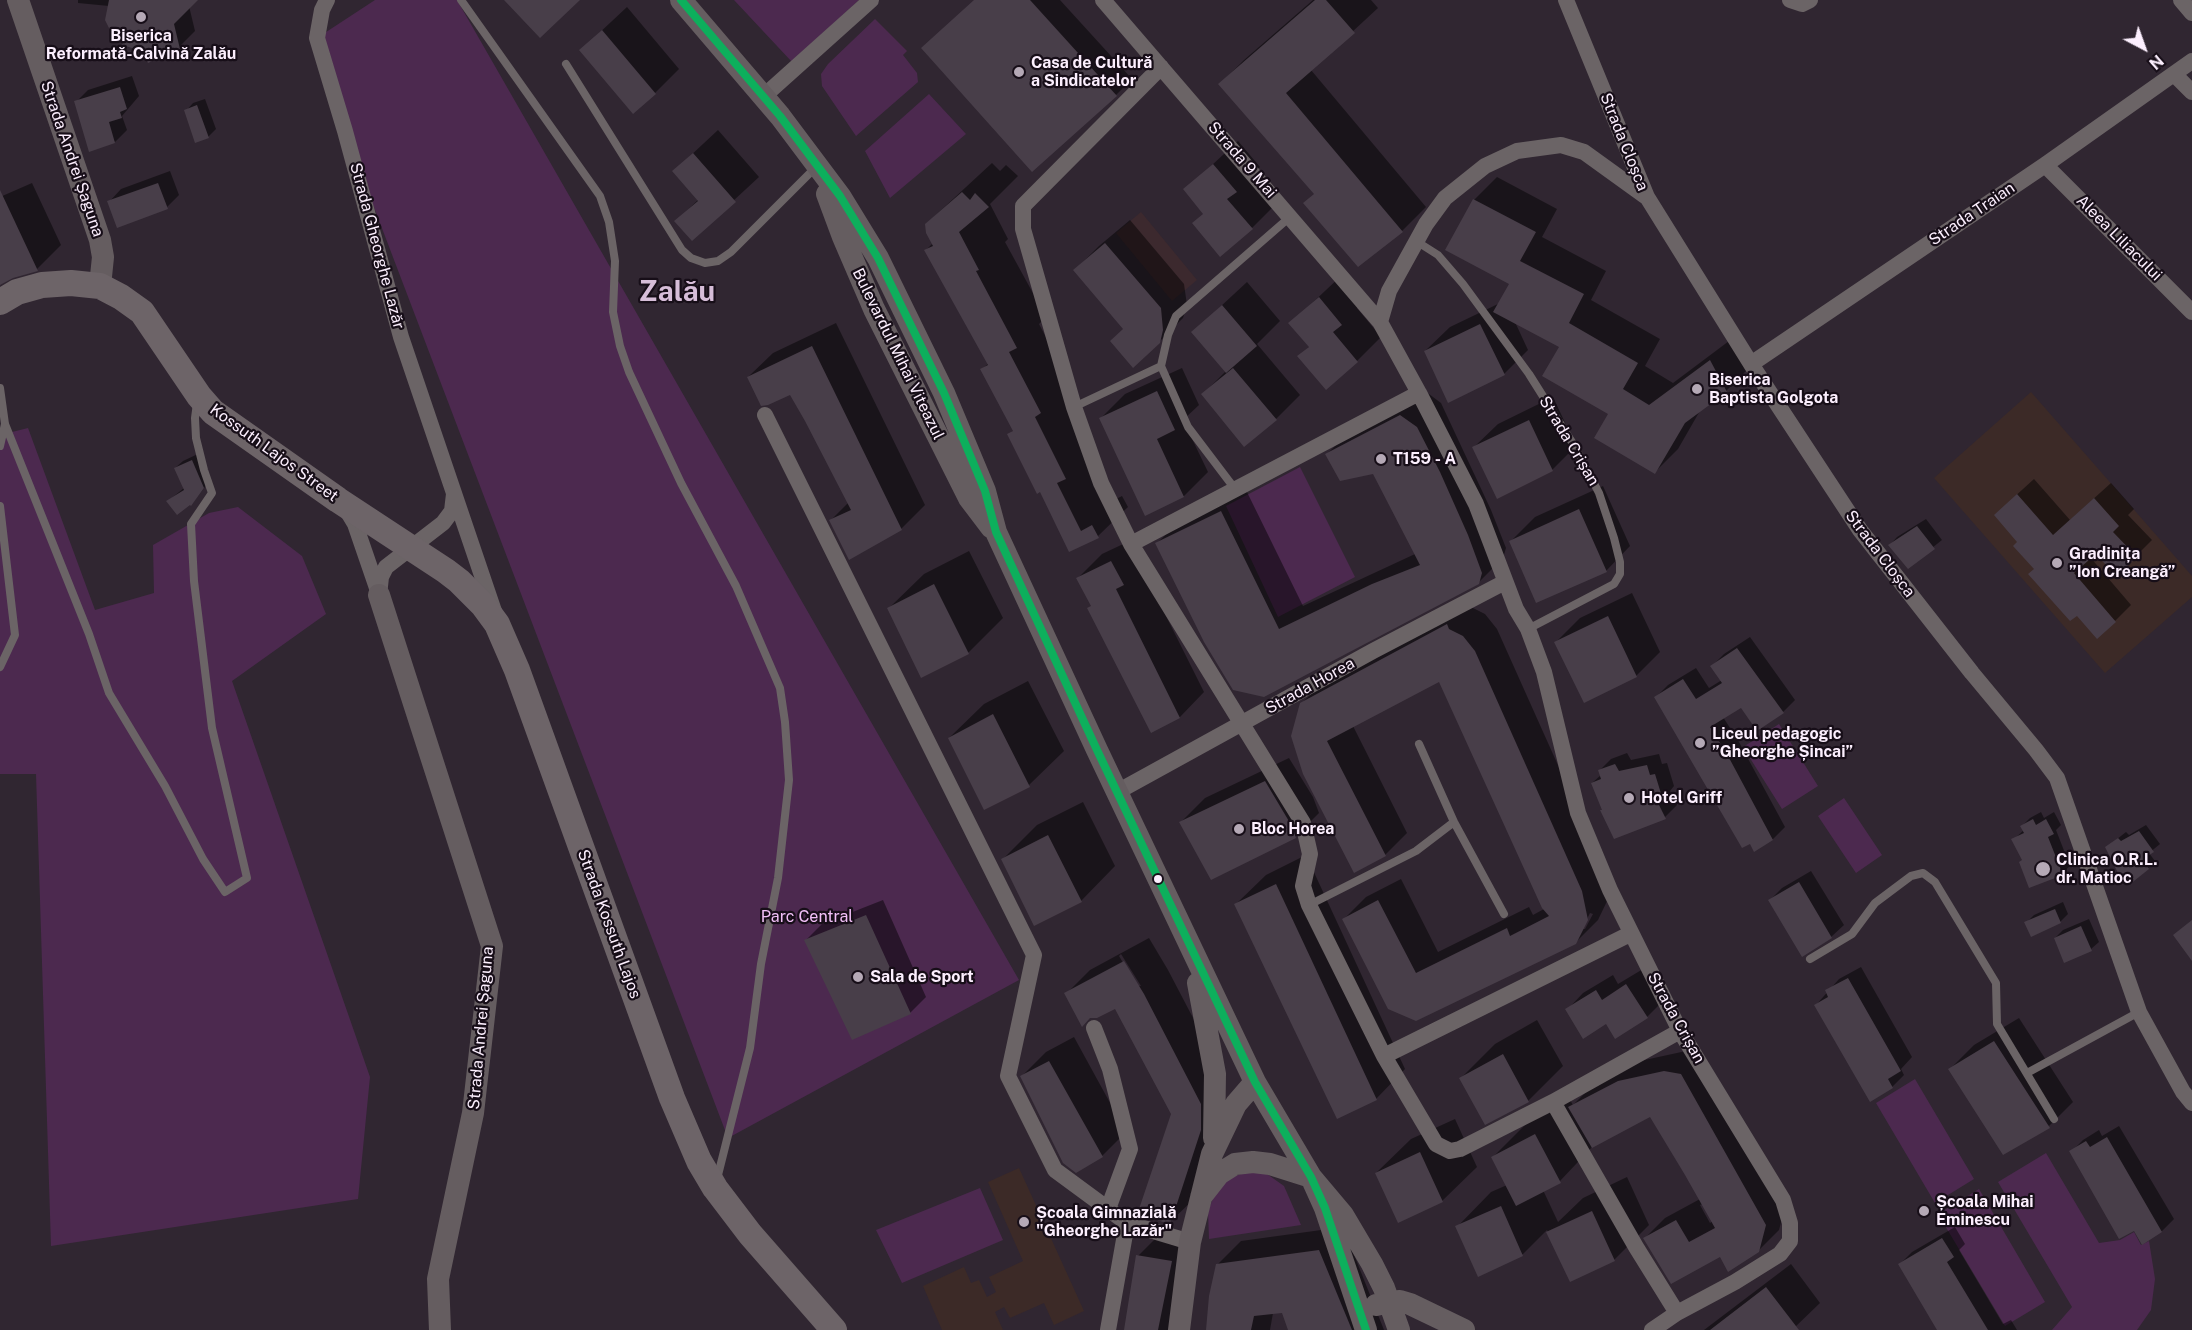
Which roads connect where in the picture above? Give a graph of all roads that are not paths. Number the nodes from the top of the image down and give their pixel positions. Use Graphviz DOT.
graph roads {
  1 [pos="18,0"];
  2 [pos="327,0"];
  3 [pos="461,0"];
  4 [pos="681,0"];
  5 [pos="871,0"];
  6 [pos="1103,0"];
  7 [pos="1566,0"];
  8 [pos="1790,0"];
  9 [pos="1810,0"];
  10 [pos="2181,0"];
  11 [pos="2192,14"];
  12 [pos="2192,61"];
  13 [pos="566,64"];
  14 [pos="1161,67"];
  15 [pos="2174,74"];
  16 [pos="2192,92"];
  17 [pos="764,96"];
  18 [pos="2045,165"];
  19 [pos="816,167"];
  20 [pos="1647,198"];
  21 [pos="1290,217"];
  22 [pos="1416,241"];
  23 [pos="100,286"];
  24 [pos="0,302"];
  25 [pos="2192,312"];
  26 [pos="1380,322"];
  27 [pos="1751,364"];
  28 [pos="1161,366"];
  29 [pos="0,388"];
  30 [pos="1419,393"];
  31 [pos="199,396"];
  32 [pos="1074,407"];
  33 [pos="765,415"];
  34 [pos="5,424"];
  35 [pos="0,446"];
  36 [pos="1234,489"];
  37 [pos="454,490"];
  38 [pos="338,500"];
  39 [pos="0,506"];
  40 [pos="1131,544"];
  41 [pos="410,548"];
  42 [pos="1505,582"];
  43 [pos="379,595"];
  44 [pos="1528,628"];
  45 [pos="505,640"];
  46 [pos="0,668"];
  47 [pos="1242,723"];
  48 [pos="1419,744"];
  49 [pos="1117,792"];
  50 [pos="1454,822"];
  51 [pos="1309,904"];
  52 [pos="1504,914"];
  53 [pos="1183,932"];
  54 [pos="1630,934"];
  55 [pos="1810,959"];
  56 [pos="2139,1012"];
  57 [pos="1094,1028"];
  58 [pos="1680,1031"];
  59 [pos="1384,1056"];
  60 [pos="2027,1073"];
  61 [pos="1255,1082"];
  62 [pos="1552,1102"];
  63 [pos="2192,1103"];
  64 [pos="2054,1119"];
  65 [pos="1212,1154"];
  66 [pos="1311,1178"];
  67 [pos="715,1188"];
  68 [pos="1201,1197"];
  69 [pos="1108,1209"];
  70 [pos="1127,1223"];
  71 [pos="1190,1242"];
  72 [pos="1389,1302"];
  73 [pos="1677,1313"];
  74 [pos="1364,1320"];
  75 [pos="440,1330"];
  76 [pos="834,1330"];
  77 [pos="1108,1330"];
  78 [pos="1179,1330"];
  79 [pos="1399,1330"];
  80 [pos="1464,1330"];
  81 [pos="1652,1330"];
  1 -- 23 [label="main road, Strada Andrei Șaguna"];
  2 -- 37 [label="street, Strada Gheorghe Lazăr"];
  3 -- 67 [label="lane"];
  4 -- 17 [label="main road, Bulevardul Mihai Viteazul"];
  5 -- 17 [label="street"];
  6 -- 14 [label="street, Strada 9 Mai"];
  7 -- 20 [label="street, Strada Cloșca"];
  8 -- 9 [label="street"];
  10 -- 11 [label="street"];
  12 -- 15 [label="street, Strada Traian"];
  13 -- 19 [label="lane"];
  14 -- 21 [label="street, Strada 9 Mai"];
  14 -- 32 [label="street"];
  15 -- 16 [label="street"];
  15 -- 18 [label="street, Strada Traian"];
  17 -- 19 [label="main road, Bulevardul Mihai Viteazul"];
  18 -- 25 [label="street, Aleea Liliacului"];
  18 -- 27 [label="street, Strada Traian"];
  19 -- 49 [label="main road, Bulevardul Mihai Viteazul"];
  20 -- 22 [label="street"];
  20 -- 27 [label="street, Strada Cloșca"];
  21 -- 26 [label="street, Strada 9 Mai"];
  21 -- 28 [label="lane"];
  22 -- 26 [label="street"];
  22 -- 44 [label="lane, Strada Crișan"];
  23 -- 24 [label="main road, Kossuth Lajos Street"];
  23 -- 31 [label="main road, Kossuth Lajos Street"];
  26 -- 30 [label="street, Strada Crișan"];
  27 -- 56 [label="street, Strada Cloșca"];
  28 -- 32 [label="lane"];
  28 -- 36 [label="lane"];
  29 -- 34 [label="lane"];
  30 -- 36 [label="street"];
  30 -- 42 [label="street, Strada Crișan"];
  31 -- 34 [label="lane"];
  31 -- 38 [label="main road, Kossuth Lajos Street"];
  32 -- 40 [label="street"];
  33 -- 69 [label="street"];
  34 -- 35 [label="lane"];
  36 -- 40 [label="street"];
  37 -- 41 [label="street"];
  37 -- 45 [label="street, Strada Gheorghe Lazăr"];
  38 -- 41 [label="main road, Kossuth Lajos Street"];
  38 -- 43 [label="street, Strada Andrei Șaguna"];
  39 -- 46 [label="lane"];
  40 -- 47 [label="street"];
  41 -- 43 [label="street"];
  41 -- 45 [label="main road, Strada Kossuth Lajos"];
  42 -- 44 [label="street, Strada Crișan"];
  42 -- 47 [label="street, Strada Horea"];
  43 -- 75 [label="main road, Strada Andrei Șaguna"];
  44 -- 54 [label="street, Strada Crișan"];
  45 -- 67 [label="main road, Strada Kossuth Lajos"];
  47 -- 49 [label="street, Strada Horea"];
  47 -- 51 [label="street"];
  48 -- 50 [label="lane"];
  49 -- 53 [label="main road, Bulevardul Mihai Viteazul"];
  50 -- 51 [label="lane"];
  50 -- 52 [label="lane"];
  51 -- 59 [label="street"];
  53 -- 61 [label="main road, Bulevardul Mihai Viteazul"];
  53 -- 65 [label="main road"];
  54 -- 58 [label="street, Strada Crișan"];
  54 -- 59 [label="street"];
  55 -- 60 [label="lane"];
  56 -- 60 [label="lane"];
  56 -- 63 [label="street, Strada Cloșca"];
  57 -- 69 [label="street"];
  58 -- 62 [label="street"];
  58 -- 73 [label="street, Strada Crișan"];
  59 -- 62 [label="street"];
  60 -- 64 [label="lane"];
  61 -- 65 [label="main road"];
  61 -- 66 [label="main road, Bulevardul Mihai Viteazul"];
  62 -- 73 [label="street"];
  65 -- 68 [label="main road"];
  66 -- 68 [label="main road"];
  66 -- 72 [label="main road, Bulevardul Mihai Viteazul"];
  66 -- 74 [label="main road, Bulevardul Mihai Viteazul"];
  67 -- 76 [label="main road, Strada Kossuth Lajos"];
  68 -- 71 [label="main road"];
  69 -- 70 [label="street"];
  70 -- 71 [label="street"];
  70 -- 77 [label="street"];
  71 -- 78 [label="main road"];
  72 -- 74 [label="main road"];
  72 -- 79 [label="main road, Bulevardul Mihai Viteazul"];
  72 -- 80 [label="main road"];
  73 -- 81 [label="street, Strada Crișan"];
}
